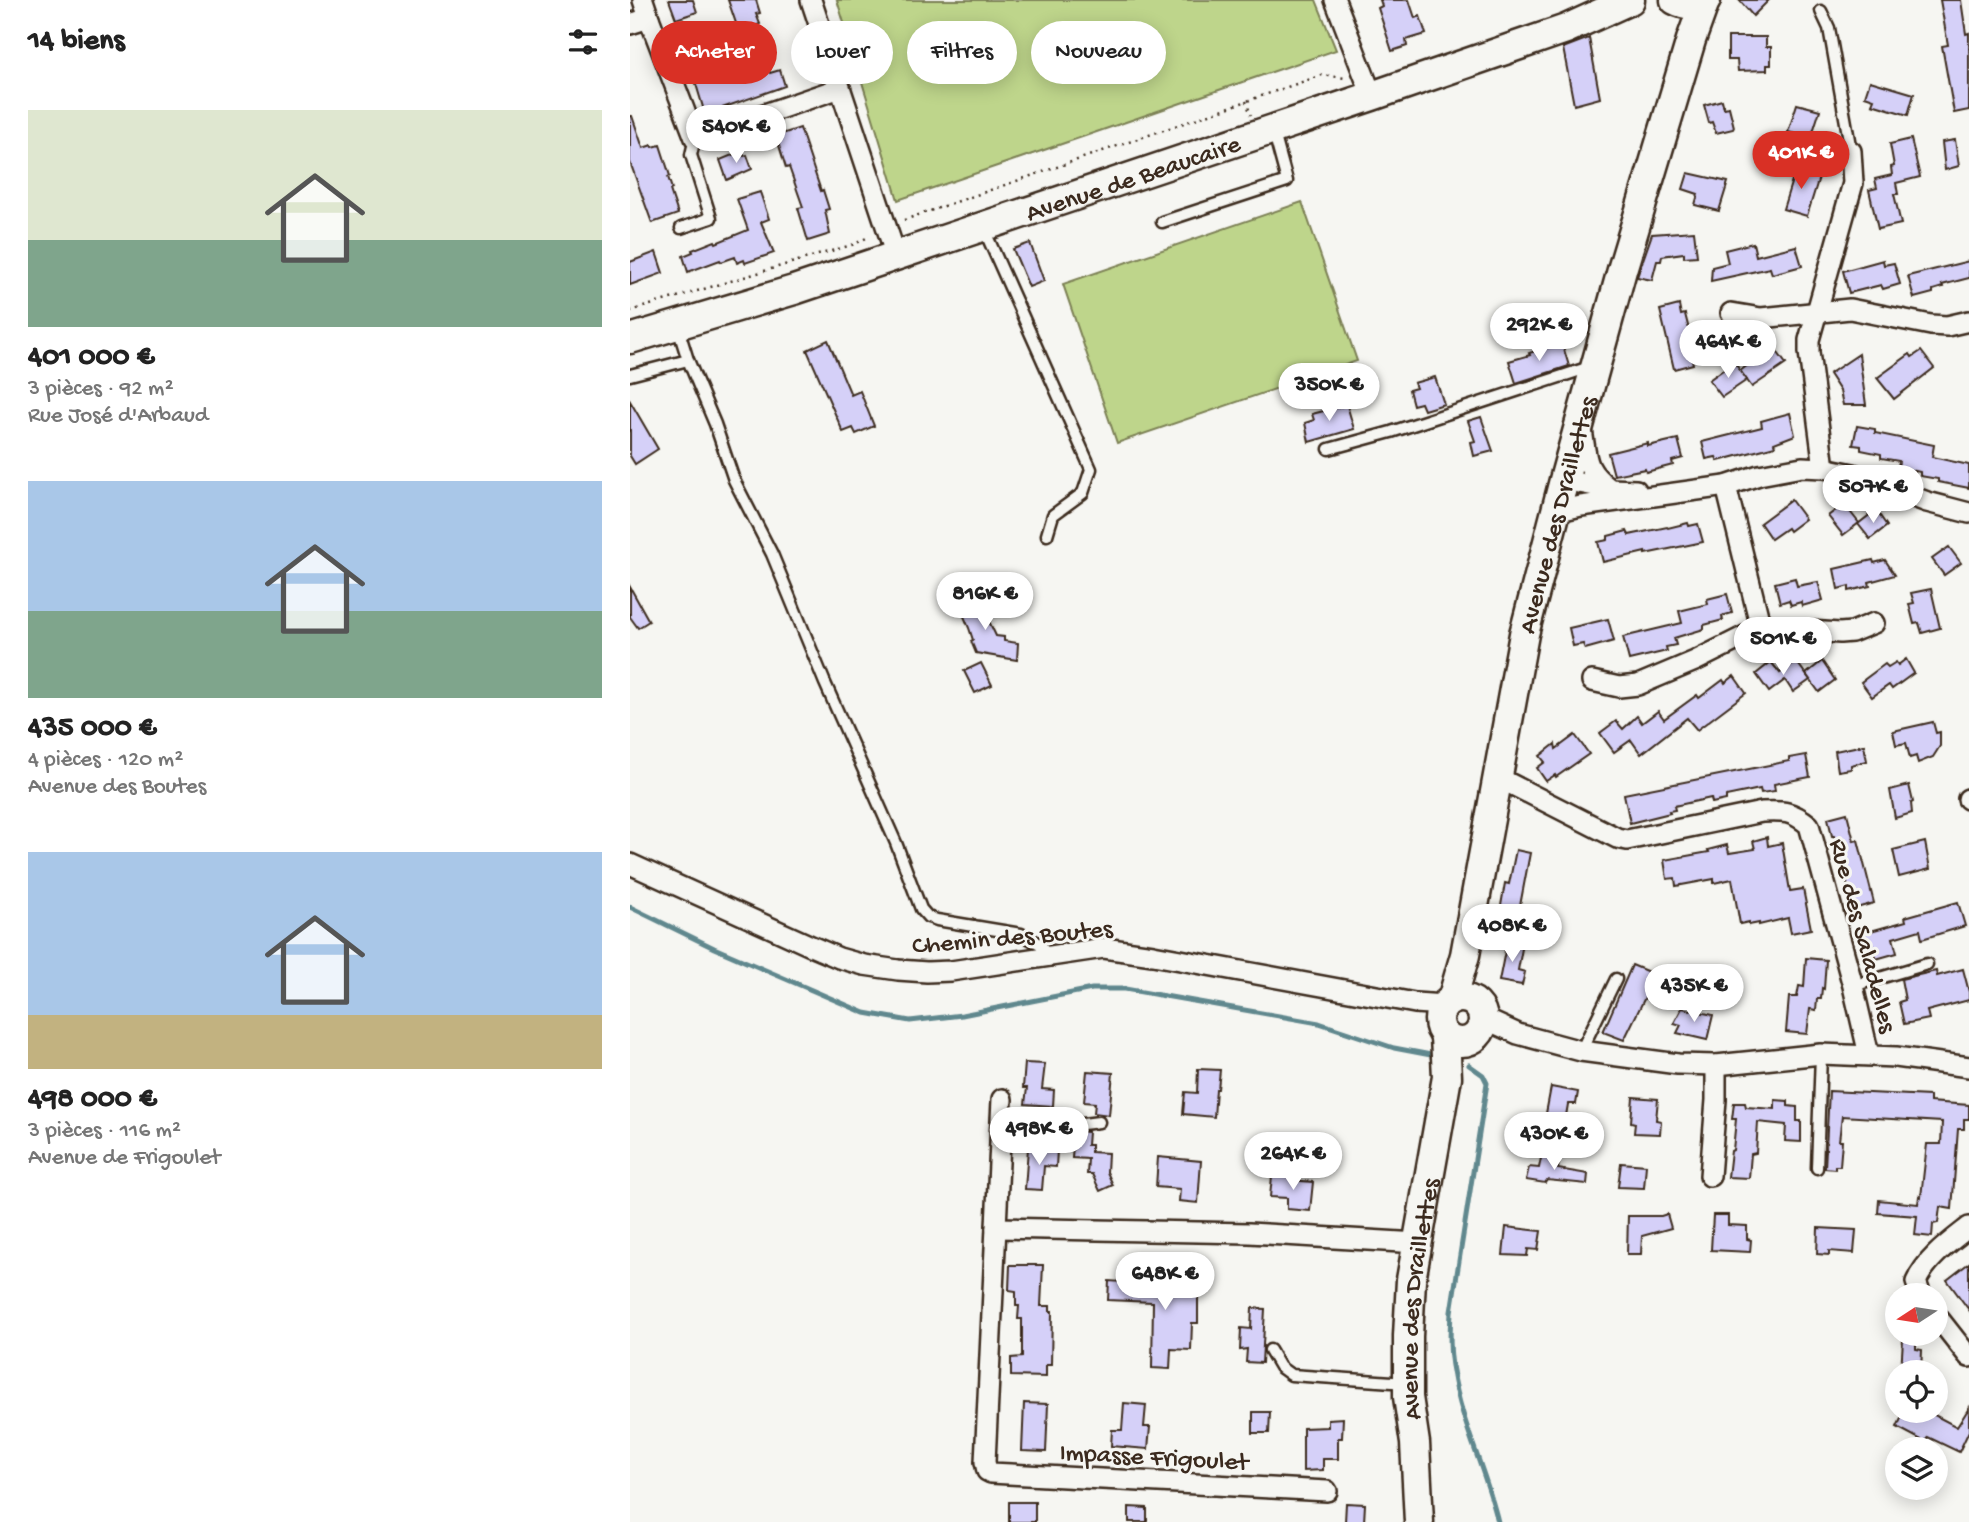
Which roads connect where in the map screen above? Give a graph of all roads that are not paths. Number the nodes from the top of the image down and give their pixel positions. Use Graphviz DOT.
graph roads {
  1 [pos="811,0"];
  2 [pos="1335,0"];
  3 [pos="1630,0"];
  4 [pos="1692,1"];
  5 [pos="1821,11"];
  6 [pos="641,14"];
  7 [pos="840,88"];
  8 [pos="1369,89"];
  9 [pos="1273,129"];
  10 [pos="695,138"];
  11 [pos="1851,151"];
  12 [pos="1162,222"];
  13 [pos="983,227"];
  14 [pos="681,228"];
  15 [pos="896,256"];
  16 [pos="1818,312"];
  17 [pos="1731,313"];
  18 [pos="1969,321"];
  19 [pos="677,325"];
  20 [pos="630,339"];
  21 [pos="688,360"];
  22 [pos="1596,365"];
  23 [pos="630,375"];
  24 [pos="1581,422"];
  25 [pos="1329,449"];
  26 [pos="1824,468"];
  27 [pos="1563,480"];
  28 [pos="1726,486"];
  29 [pos="1610,489"];
  30 [pos="1675,493"];
  31 [pos="1555,512"];
  32 [pos="1969,513"];
  33 [pos="1047,535"];
  34 [pos="1874,623"];
  35 [pos="1761,628"];
  36 [pos="1592,681"];
  37 [pos="1497,777"];
  38 [pos="630,864"];
  39 [pos="1049,956"];
  40 [pos="1927,964"];
  41 [pos="1616,978"];
  42 [pos="1853,986"];
  43 [pos="1455,1017"];
  44 [pos="1581,1051"];
  45 [pos="1821,1054"];
  46 [pos="1869,1055"];
  47 [pos="1716,1065"];
  48 [pos="1969,1067"];
  49 [pos="1002,1108"];
  50 [pos="1099,1122"];
  51 [pos="1817,1168"];
  52 [pos="1710,1176"];
  53 [pos="1969,1227"];
  54 [pos="996,1228"];
  55 [pos="1418,1242"];
  56 [pos="1916,1283"];
  57 [pos="1948,1330"];
  58 [pos="1270,1350"];
  59 [pos="1969,1357"];
  60 [pos="1408,1383"];
  61 [pos="1328,1491"];
  62 [pos="1419,1522"];
  1 -- 7 [label="street"];
  2 -- 8 [label="street"];
  3 -- 8 [label="street, Avenue de Beaucaire"];
  4 -- 22 [label="street, Avenue des Draillettes"];
  5 -- 11 [label="lane"];
  6 -- 10 [label="street"];
  7 -- 10 [label="street"];
  7 -- 15 [label="street"];
  8 -- 9 [label="street, Avenue de Beaucaire"];
  9 -- 12 [label="lane"];
  9 -- 13 [label="street, Avenue de Beaucaire"];
  10 -- 14 [label="lane"];
  11 -- 16 [label="street"];
  13 -- 15 [label="street, Avenue de Beaucaire"];
  13 -- 33 [label="lane"];
  15 -- 19 [label="street, Avenue de Beaucaire"];
  16 -- 17 [label="street"];
  16 -- 18 [label="street"];
  16 -- 26 [label="street"];
  19 -- 20 [label="street, Avenue de Beaucaire"];
  19 -- 21 [label="lane"];
  21 -- 23 [label="lane"];
  21 -- 39 [label="lane"];
  22 -- 24 [label="street, Avenue des Draillettes"];
  22 -- 25 [label="lane"];
  24 -- 27 [label="street, Avenue des Draillettes"];
  24 -- 29 [label="street"];
  26 -- 28 [label="street"];
  26 -- 32 [label="street"];
  27 -- 29 [label="street"];
  27 -- 31 [label="street, Avenue des Draillettes"];
  28 -- 30 [label="street"];
  28 -- 35 [label="street"];
  29 -- 30 [label="street"];
  30 -- 31 [label="street"];
  31 -- 37 [label="street, Avenue des Draillettes"];
  34 -- 35 [label="street"];
  35 -- 36 [label="street"];
  37 -- 42 [label="street, Rue des Saladelles"];
  37 -- 43 [label="street, Avenue des Draillettes"];
  38 -- 39 [label="street, Chemin des Boutes"];
  39 -- 43 [label="street, Chemin des Boutes"];
  40 -- 42 [label="lane"];
  41 -- 44 [label="lane"];
  42 -- 46 [label="street, Rue des Saladelles"];
  43 -- 44 [label="street, Chemin des Boutes"];
  43 -- 55 [label="street, Avenue des Draillettes"];
  44 -- 47 [label="street, Chemin des Boutes"];
  45 -- 46 [label="street, Chemin des Boutes"];
  45 -- 47 [label="street, Chemin des Boutes"];
  45 -- 51 [label="lane"];
  46 -- 48 [label="street, Chemin des Boutes"];
  47 -- 52 [label="street"];
  49 -- 50 [label="lane"];
  49 -- 54 [label="street"];
  53 -- 56 [label="street"];
  54 -- 55 [label="street"];
  54 -- 61 [label="street, Impasse Frigoulet"];
  55 -- 60 [label="street, Avenue des Draillettes"];
  57 -- 59 [label="street"];
  58 -- 60 [label="lane"];
  60 -- 62 [label="street, Avenue des Draillettes"];
}
